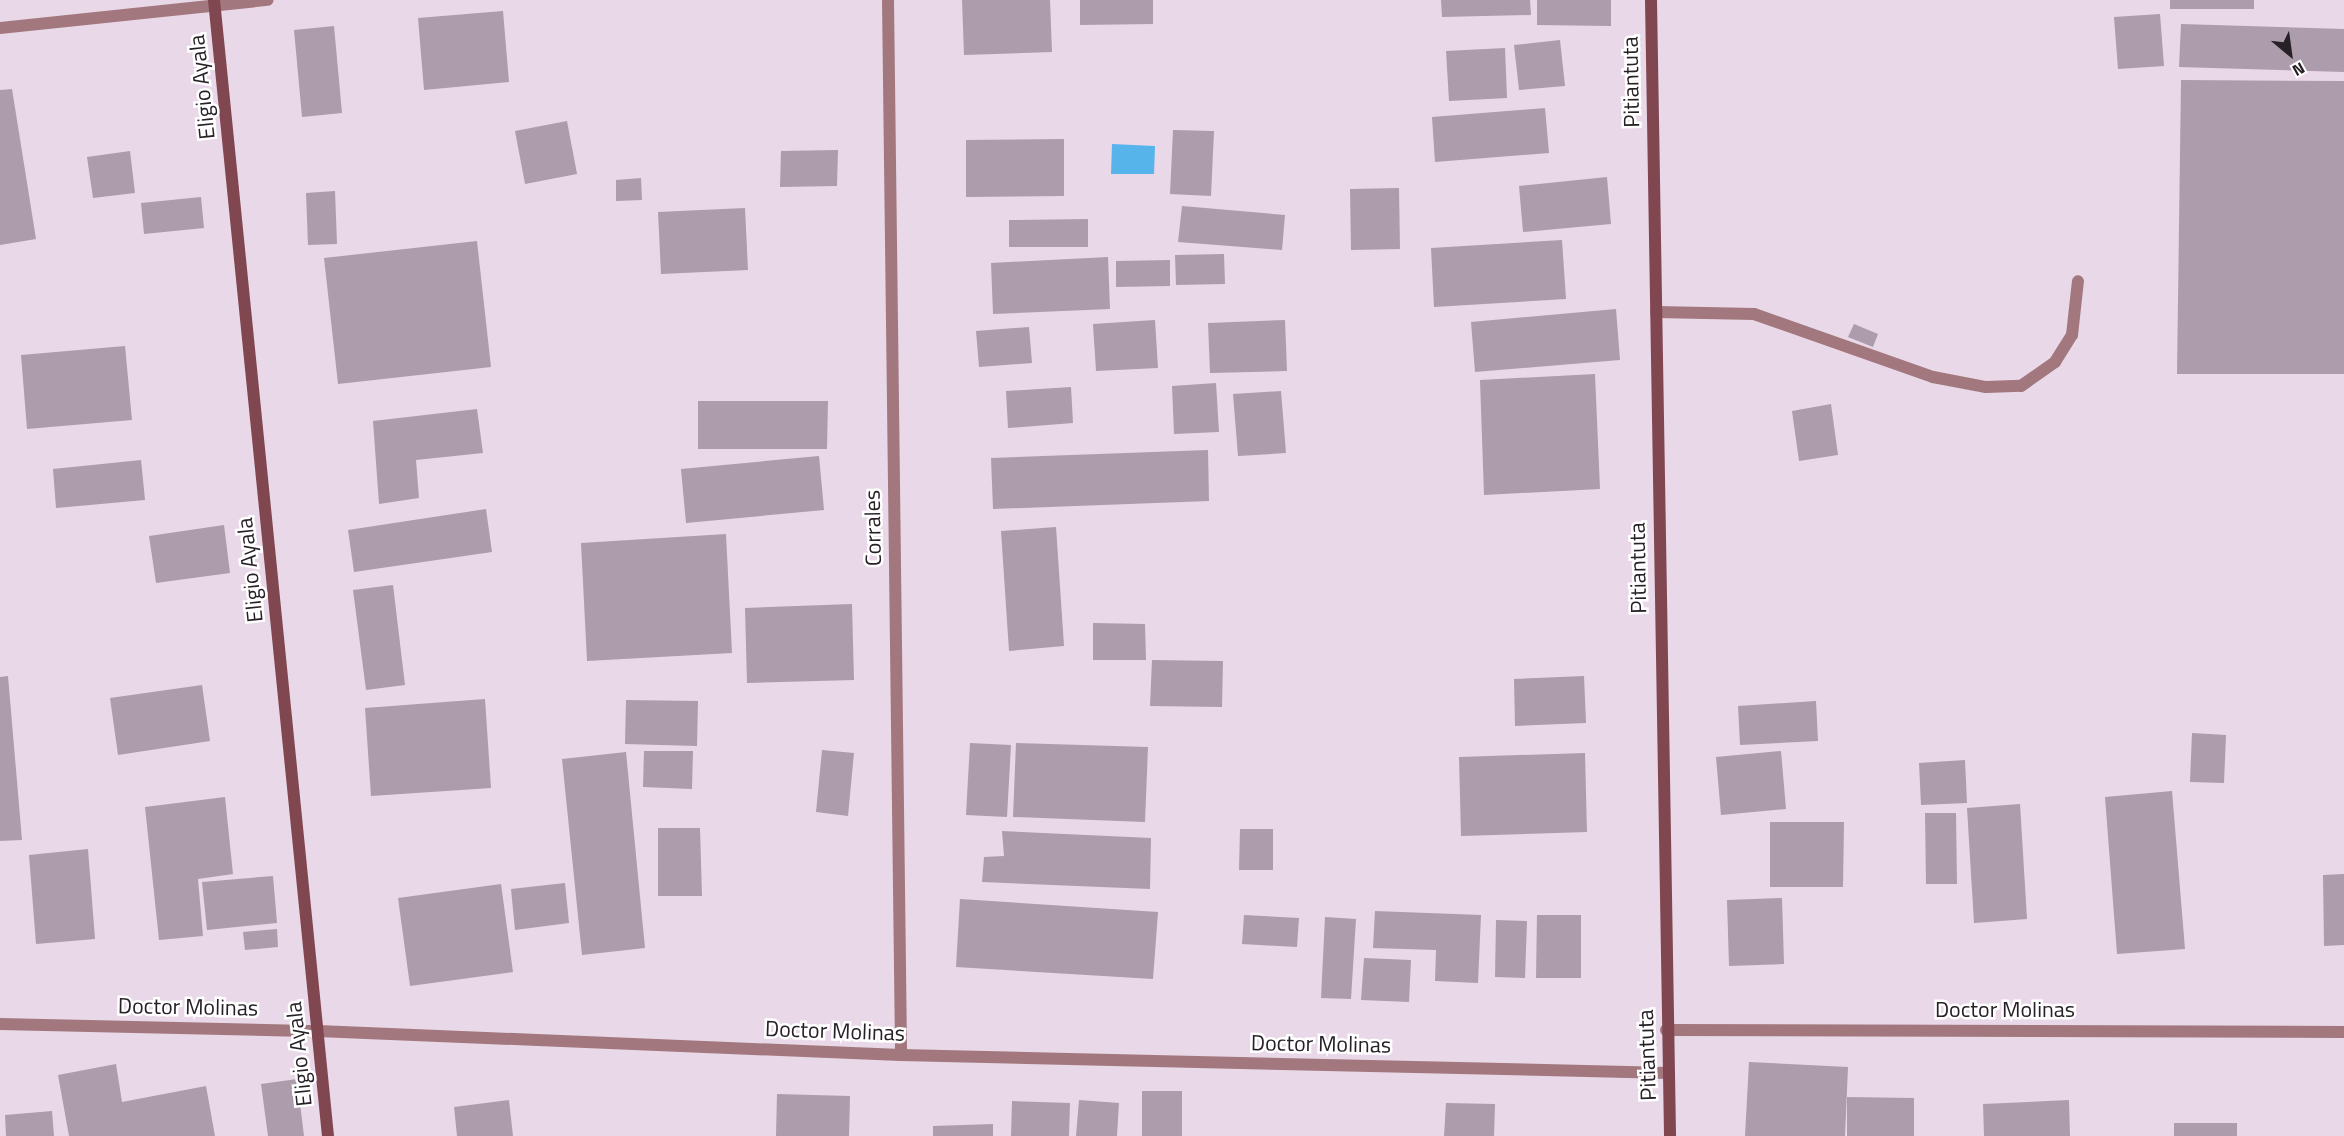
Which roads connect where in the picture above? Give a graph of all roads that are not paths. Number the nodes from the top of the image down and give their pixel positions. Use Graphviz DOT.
graph roads {
  1 [pos="268,0"];
  2 [pos="888,0"];
  3 [pos="1651,0"];
  4 [pos="214,2"];
  5 [pos="0,28"];
  6 [pos="2078,281"];
  7 [pos="1656,312"];
  8 [pos="0,1024"];
  9 [pos="1666,1029"];
  10 [pos="318,1031"];
  11 [pos="2344,1032"];
  12 [pos="901,1055"];
  13 [pos="1669,1073"];
  14 [pos="328,1136"];
  15 [pos="1670,1136"];
  1 -- 4 [label="street"];
  2 -- 12 [label="street, Corrales"];
  3 -- 7 [label="street, Pitiantuta"];
  4 -- 5 [label="street"];
  4 -- 10 [label="street, Eligio Ayala"];
  6 -- 7 [label="street"];
  7 -- 9 [label="street, Pitiantuta"];
  8 -- 10 [label="street, Doctor Molinas"];
  9 -- 11 [label="street, Doctor Molinas"];
  9 -- 13 [label="street, Pitiantuta"];
  10 -- 12 [label="street, Doctor Molinas"];
  10 -- 14 [label="street, Eligio Ayala"];
  12 -- 13 [label="street, Doctor Molinas"];
  13 -- 15 [label="street, Pitiantuta"];
}
